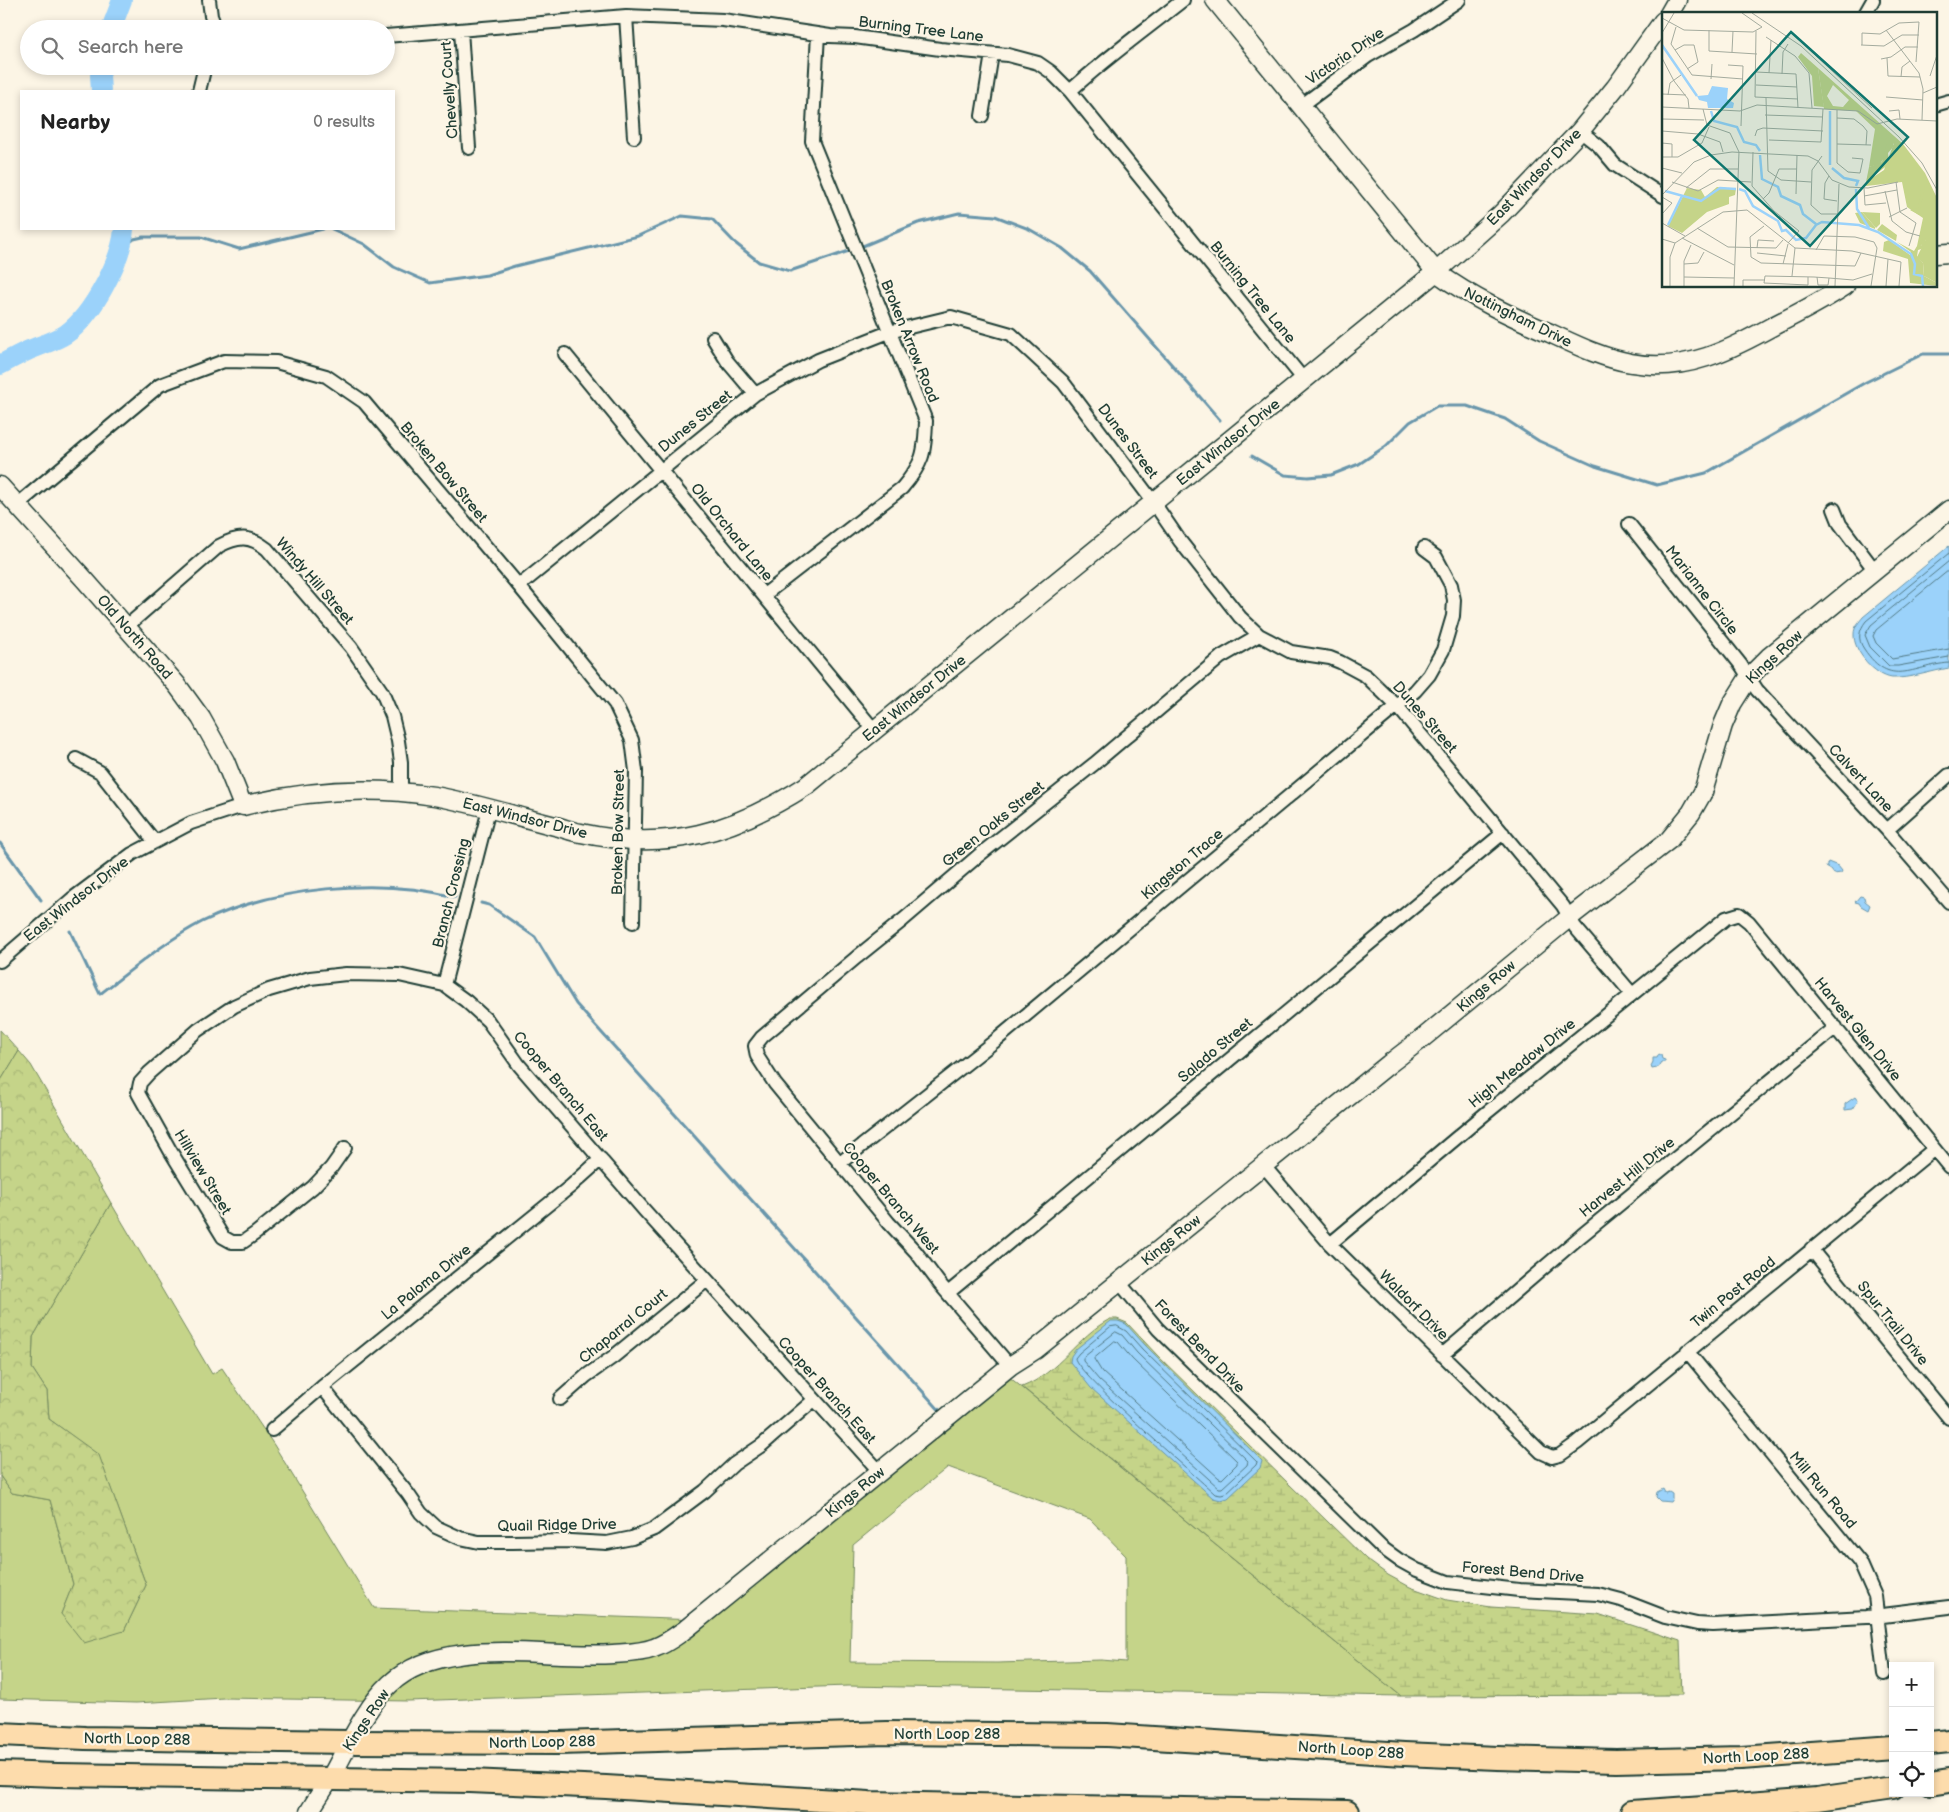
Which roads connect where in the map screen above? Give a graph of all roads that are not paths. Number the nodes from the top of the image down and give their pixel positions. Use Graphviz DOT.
graph roads {
  1 [pos="209,0"];
  2 [pos="1183,0"];
  3 [pos="1215,0"];
  4 [pos="1459,0"];
  5 [pos="1678,0"];
  6 [pos="1873,0"];
  7 [pos="1669,12"];
  8 [pos="1866,12"];
  9 [pos="626,16"];
  10 [pos="213,20"];
  11 [pos="1662,23"];
  12 [pos="461,30"];
  13 [pos="818,34"];
  14 [pos="395,35"];
  15 [pos="992,54"];
  16 [pos="203,75"];
  17 [pos="199,90"];
  18 [pos="1070,90"];
  19 [pos="1949,100"];
  20 [pos="1301,106"];
  21 [pos="1936,106"];
  22 [pos="982,116"];
  23 [pos="1580,130"];
  24 [pos="634,136"];
  25 [pos="469,148"];
  26 [pos="1662,195"];
  27 [pos="1949,253"];
  28 [pos="1936,254"];
  29 [pos="1436,272"];
  30 [pos="1842,288"];
  31 [pos="889,332"];
  32 [pos="713,338"];
  33 [pos="565,354"];
  34 [pos="1304,380"];
  35 [pos="755,394"];
  36 [pos="660,470"];
  37 [pos="0,486"];
  38 [pos="1154,503"];
  39 [pos="17,505"];
  40 [pos="1834,509"];
  41 [pos="1949,510"];
  42 [pos="1629,524"];
  43 [pos="1424,548"];
  44 [pos="1876,572"];
  45 [pos="519,586"];
  46 [pos="764,596"];
  47 [pos="126,627"];
  48 [pos="1259,635"];
  49 [pos="1749,677"];
  50 [pos="1398,707"];
  51 [pos="875,730"];
  52 [pos="76,759"];
  53 [pos="1949,775"];
  54 [pos="401,792"];
  55 [pos="243,806"];
  56 [pos="489,809"];
  57 [pos="1887,830"];
  58 [pos="1503,833"];
  59 [pos="635,841"];
  60 [pos="155,842"];
  61 [pos="1949,902"];
  62 [pos="1739,914"];
  63 [pos="1570,917"];
  64 [pos="633,922"];
  65 [pos="0,961"];
  66 [pos="444,985"];
  67 [pos="1632,994"];
  68 [pos="1836,1027"];
  69 [pos="755,1046"];
  70 [pos="138,1092"];
  71 [pos="345,1148"];
  72 [pos="1934,1149"];
  73 [pos="601,1159"];
  74 [pos="840,1163"];
  75 [pos="1263,1165"];
  76 [pos="1949,1167"];
  77 [pos="1330,1244"];
  78 [pos="1811,1249"];
  79 [pos="707,1280"];
  80 [pos="1119,1282"];
  81 [pos="948,1292"];
  82 [pos="1687,1351"];
  83 [pos="1442,1355"];
  84 [pos="1010,1366"];
  85 [pos="322,1387"];
  86 [pos="560,1399"];
  87 [pos="814,1400"];
  88 [pos="1949,1418"];
  89 [pos="272,1430"];
  90 [pos="1552,1457"];
  91 [pos="880,1472"];
  92 [pos="1949,1607"];
  93 [pos="1878,1616"];
  94 [pos="1884,1674"];
  95 [pos="0,1734"];
  96 [pos="1949,1741"];
  97 [pos="349,1742"];
  98 [pos="1934,1743"];
  99 [pos="1889,1747"];
  100 [pos="0,1773"];
  101 [pos="330,1779"];
  102 [pos="1949,1780"];
  103 [pos="1934,1782"];
  104 [pos="1889,1789"];
  105 [pos="309,1812"];
  106 [pos="1348,1812"];
  107 [pos="1632,1812"];
  1 -- 10 [label="street"];
  2 -- 18 [label="street"];
  3 -- 20 [label="street, Nottingham Drive"];
  4 -- 20 [label="street, Victoria Drive"];
  5 -- 7 [label="street"];
  6 -- 8 [label="street"];
  9 -- 12 [label="street, Burning Tree Lane"];
  9 -- 13 [label="street, Burning Tree Lane"];
  9 -- 24 [label="street"];
  11 -- 23 [label="street, East Windsor Drive"];
  12 -- 14 [label="street, Burning Tree Lane"];
  12 -- 25 [label="street, Chevelly Court"];
  13 -- 15 [label="street, Burning Tree Lane"];
  13 -- 31 [label="street, Broken Arrow Road"];
  15 -- 18 [label="street, Burning Tree Lane"];
  15 -- 22 [label="street"];
  16 -- 17 [label="street"];
  18 -- 34 [label="street, Burning Tree Lane"];
  19 -- 21 [label="street"];
  20 -- 29 [label="street, Nottingham Drive"];
  23 -- 26 [label="street"];
  23 -- 29 [label="street, East Windsor Drive"];
  27 -- 28 [label="street"];
  29 -- 30 [label="street, Nottingham Drive"];
  29 -- 34 [label="street, East Windsor Drive"];
  31 -- 35 [label="street, Dunes Street"];
  31 -- 38 [label="street, Dunes Street"];
  31 -- 46 [label="street, Broken Arrow Road"];
  32 -- 35 [label="street"];
  33 -- 36 [label="street, Old Orchard Lane"];
  34 -- 38 [label="street, East Windsor Drive"];
  35 -- 36 [label="street, Dunes Street"];
  36 -- 45 [label="street, Dunes Street"];
  36 -- 46 [label="street, Old Orchard Lane"];
  37 -- 39 [label="street, Old North Road"];
  38 -- 48 [label="street, Dunes Street"];
  38 -- 51 [label="street, East Windsor Drive"];
  39 -- 45 [label="street, Broken Bow Street"];
  39 -- 47 [label="street, Old North Road"];
  40 -- 44 [label="street"];
  41 -- 44 [label="street, Kings Row"];
  42 -- 49 [label="street, Marianne Circle"];
  43 -- 50 [label="street, Kingston Trace"];
  44 -- 49 [label="street, Kings Row"];
  45 -- 59 [label="street, Broken Bow Street"];
  46 -- 51 [label="street, Old Orchard Lane"];
  47 -- 54 [label="street, Windy Hill Street"];
  47 -- 55 [label="street, Old North Road"];
  48 -- 50 [label="street, Dunes Street"];
  48 -- 69 [label="street, Green Oaks Street"];
  49 -- 57 [label="street, Calvert Lane"];
  49 -- 63 [label="street, Kings Row"];
  50 -- 58 [label="street, Dunes Street"];
  50 -- 74 [label="street, Kingston Trace"];
  51 -- 59 [label="street, East Windsor Drive"];
  52 -- 60 [label="street"];
  53 -- 57 [label="street"];
  54 -- 55 [label="street, East Windsor Drive"];
  54 -- 56 [label="street, East Windsor Drive"];
  55 -- 60 [label="street, East Windsor Drive"];
  56 -- 59 [label="street, East Windsor Drive"];
  56 -- 66 [label="street, Branch Crossing"];
  57 -- 61 [label="street, Calvert Lane"];
  58 -- 63 [label="street, Dunes Street"];
  58 -- 81 [label="street, Salado Street"];
  59 -- 64 [label="street, Broken Bow Street"];
  60 -- 65 [label="street, East Windsor Drive"];
  62 -- 67 [label="street, High Meadow Drive"];
  62 -- 68 [label="street, Harvest Glen Drive"];
  63 -- 67 [label="street, Dunes Street"];
  63 -- 75 [label="street, Kings Row"];
  66 -- 70 [label="street, Cooper Branch East"];
  66 -- 73 [label="street, Cooper Branch East"];
  67 -- 77 [label="street, High Meadow Drive"];
  68 -- 72 [label="street, Harvest Glen Drive"];
  68 -- 83 [label="street, Harvest Hill Drive"];
  69 -- 74 [label="street, Cooper Branch West"];
  70 -- 71 [label="street, Hillview Street"];
  72 -- 76 [label="street, Harvest Glen Drive"];
  72 -- 78 [label="street, Twin Post Road"];
  73 -- 79 [label="street, Cooper Branch East"];
  73 -- 85 [label="street, La Paloma Drive"];
  74 -- 81 [label="street, Cooper Branch West"];
  75 -- 77 [label="street, Waldorf Drive"];
  75 -- 80 [label="street, Kings Row"];
  77 -- 83 [label="street, Waldorf Drive"];
  78 -- 82 [label="street, Twin Post Road"];
  78 -- 88 [label="street, Spur Trail Drive"];
  79 -- 86 [label="street, Chaparral Court"];
  79 -- 87 [label="street, Cooper Branch East"];
  80 -- 84 [label="street, Kings Row"];
  80 -- 93 [label="street, Forest Bend Drive"];
  81 -- 84 [label="street, Cooper Branch West"];
  82 -- 90 [label="street, Twin Post Road"];
  82 -- 93 [label="street, Mill Run Road"];
  83 -- 90 [label="street, Waldorf Drive"];
  84 -- 91 [label="street, Kings Row"];
  85 -- 87 [label="street, Quail Ridge Drive"];
  85 -- 89 [label="street, La Paloma Drive"];
  87 -- 91 [label="street, Cooper Branch East"];
  91 -- 97 [label="street, Kings Row"];
  92 -- 93 [label="street, Forest Bend Drive"];
  93 -- 94 [label="street, Mill Run Road"];
  95 -- 97 [label="highway, North Loop 288"];
  96 -- 98 [label="highway"];
  97 -- 99 [label="highway, North Loop 288"];
  97 -- 101 [label="street, Kings Row"];
  100 -- 101 [label="highway"];
  101 -- 105 [label="street, Kings Row"];
  101 -- 106 [label="highway"];
  102 -- 103 [label="highway"];
  104 -- 107 [label="highway"];
}
